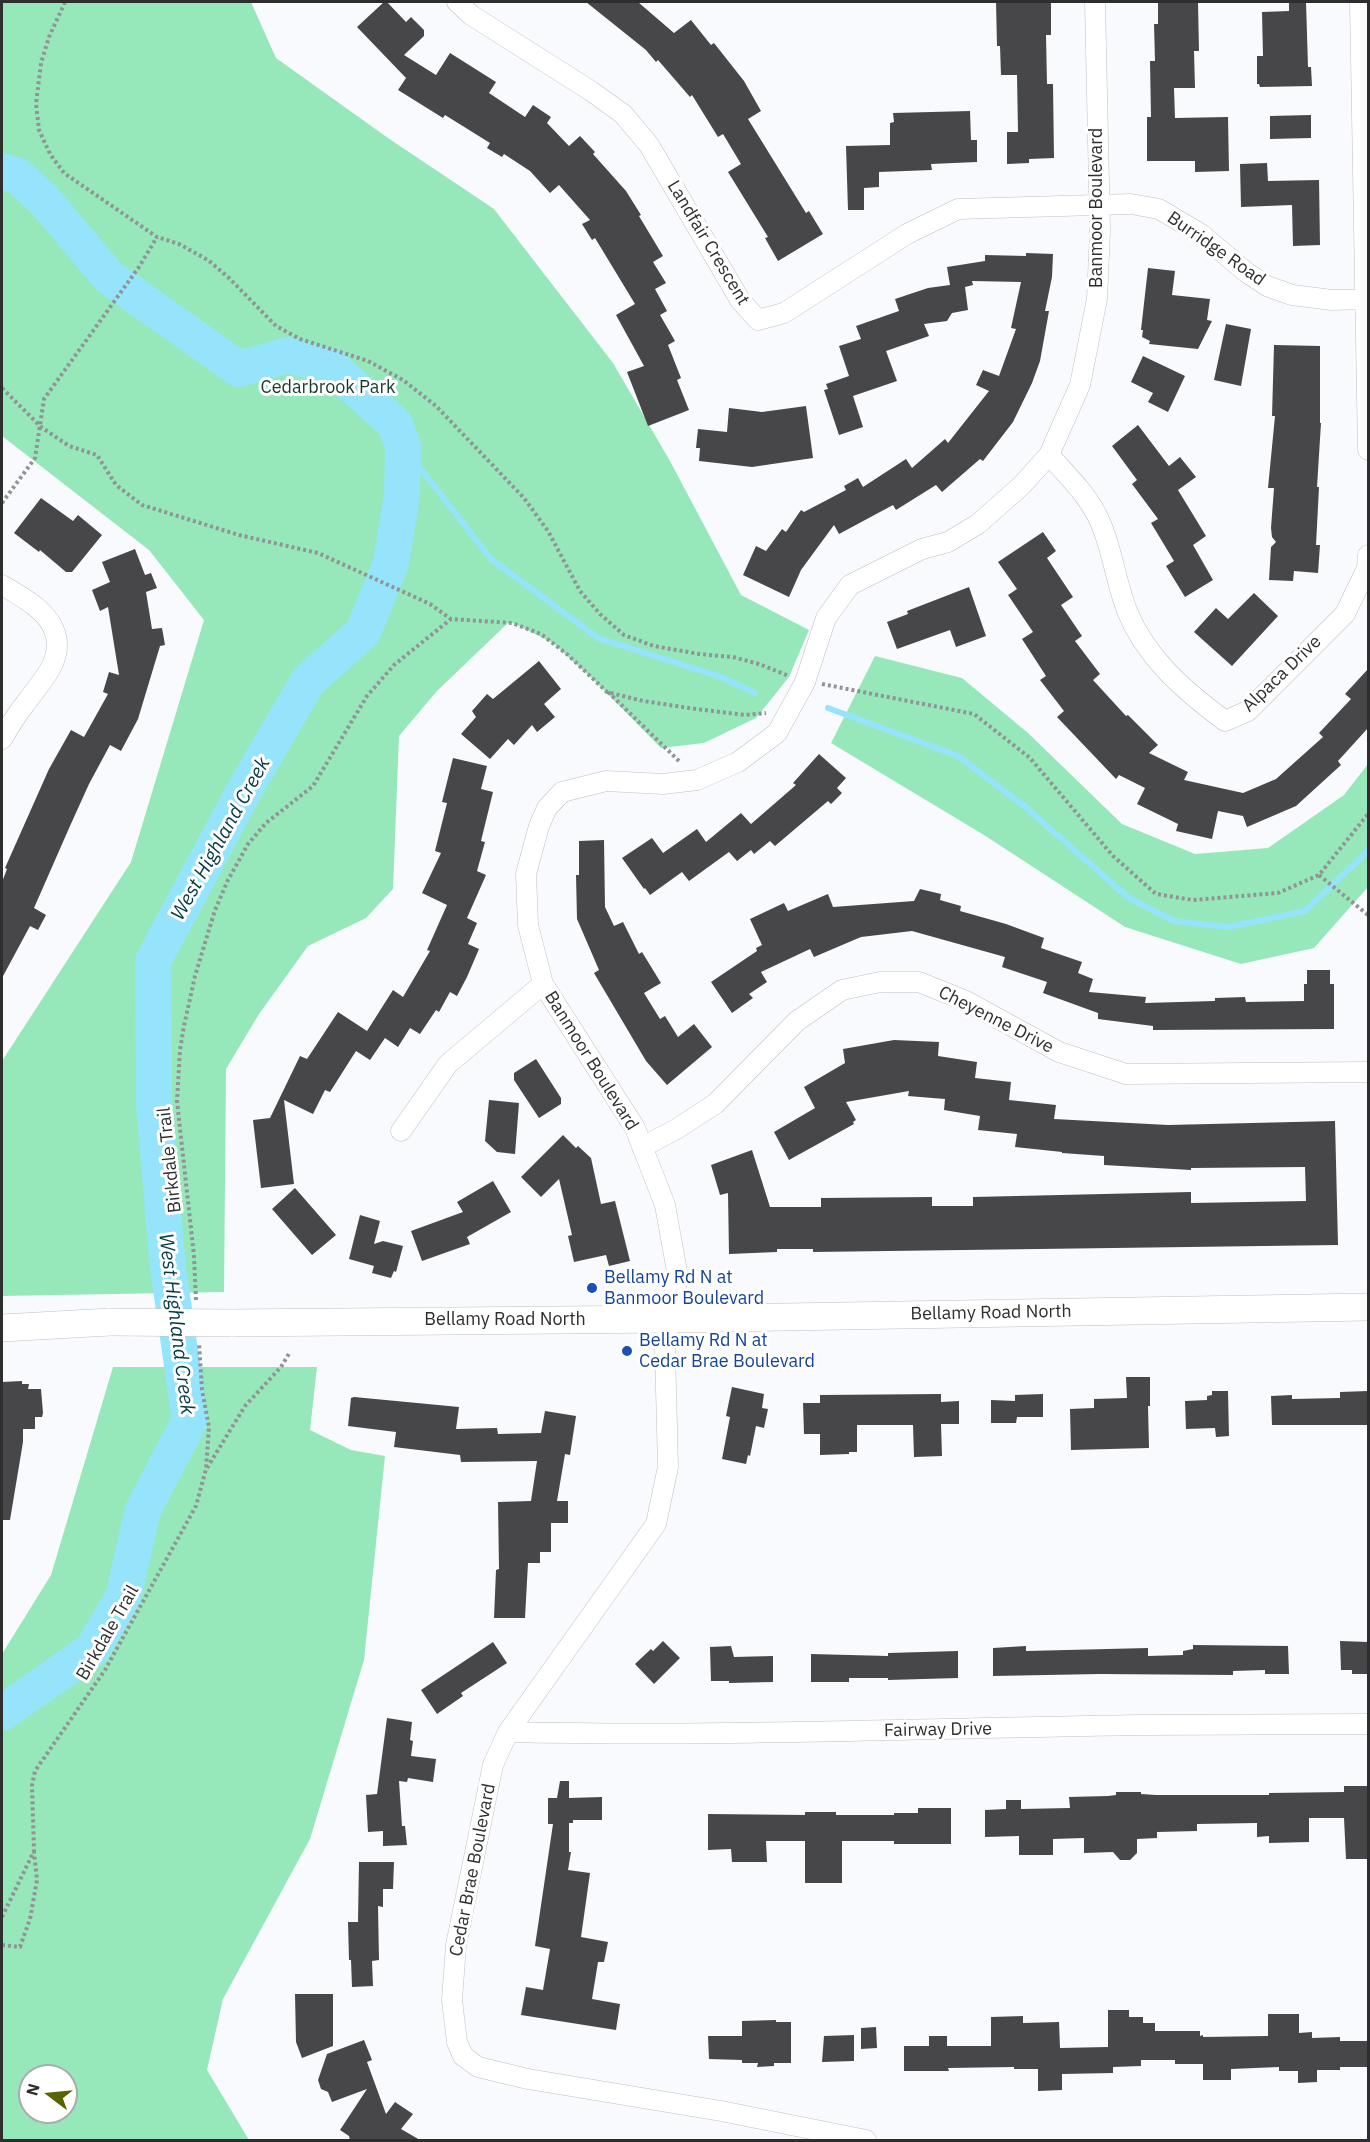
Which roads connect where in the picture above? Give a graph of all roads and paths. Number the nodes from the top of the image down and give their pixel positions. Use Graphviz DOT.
graph roads {
  1 [pos="64,2"];
  2 [pos="457,2"];
  3 [pos="1095,2"];
  4 [pos="1360,2"];
  5 [pos="1100,205"];
  6 [pos="157,237"];
  7 [pos="1367,299"];
  8 [pos="2,388"];
  9 [pos="41,427"];
  10 [pos="1368,450"];
  11 [pos="1048,455"];
  12 [pos="2,503"];
  13 [pos="1368,555"];
  14 [pos="2,585"];
  15 [pos="451,619"];
  16 [pos="805,682"];
  17 [pos="607,692"];
  18 [pos="788,711"];
  19 [pos="2,739"];
  20 [pos="697,780"];
  21 [pos="1368,814"];
  22 [pos="1319,875"];
  23 [pos="1368,915"];
  24 [pos="543,984"];
  25 [pos="1368,1072"];
  26 [pos="400,1131"];
  27 [pos="642,1147"];
  28 [pos="197,1302"];
  29 [pos="1368,1307"];
  30 [pos="668,1319"];
  31 [pos="2,1328"];
  32 [pos="198,1336"];
  33 [pos="290,1352"];
  34 [pos="206,1469"];
  35 [pos="1368,1724"];
  36 [pos="508,1732"];
  37 [pos="34,1851"];
  38 [pos="2,1917"];
  39 [pos="2,1945"];
  40 [pos="866,2140"];
  1 -- 6 [label="path"];
  2 -- 5 [label="street, Landfair Crescent"];
  3 -- 5 [label="street, Banmoor Boulevard"];
  4 -- 7 [label="street"];
  5 -- 7 [label="street, Burridge Road"];
  5 -- 11 [label="street, Banmoor Boulevard"];
  6 -- 9 [label="path"];
  6 -- 16 [label="path"];
  7 -- 10 [label="street"];
  8 -- 9 [label="path"];
  9 -- 12 [label="path"];
  9 -- 15 [label="path"];
  11 -- 13 [label="street, Alpaca Drive"];
  11 -- 16 [label="street, Banmoor Boulevard"];
  14 -- 19 [label="street"];
  15 -- 17 [label="path"];
  15 -- 28 [label="path, Birkdale Trail"];
  16 -- 18 [label="street, Banmoor Boulevard"];
  16 -- 22 [label="path"];
  17 -- 18 [label="path"];
  17 -- 20 [label="path"];
  18 -- 20 [label="street, Banmoor Boulevard"];
  20 -- 24 [label="street, Banmoor Boulevard"];
  21 -- 22 [label="path"];
  22 -- 23 [label="path"];
  24 -- 26 [label="street"];
  24 -- 27 [label="street, Banmoor Boulevard"];
  25 -- 27 [label="street, Cheyenne Drive"];
  27 -- 30 [label="street, Banmoor Boulevard"];
  29 -- 30 [label="street, Bellamy Road North"];
  30 -- 31 [label="street, Bellamy Road North, bridge"];
  30 -- 36 [label="street, Cedar Brae Boulevard"];
  32 -- 34 [label="path, Birkdale Trail"];
  33 -- 34 [label="path"];
  34 -- 37 [label="path, Birkdale Trail"];
  35 -- 36 [label="street, Fairway Drive"];
  36 -- 40 [label="street, Cedar Brae Boulevard"];
  37 -- 38 [label="path, Birkdale Trail"];
  37 -- 39 [label="path"];
}
